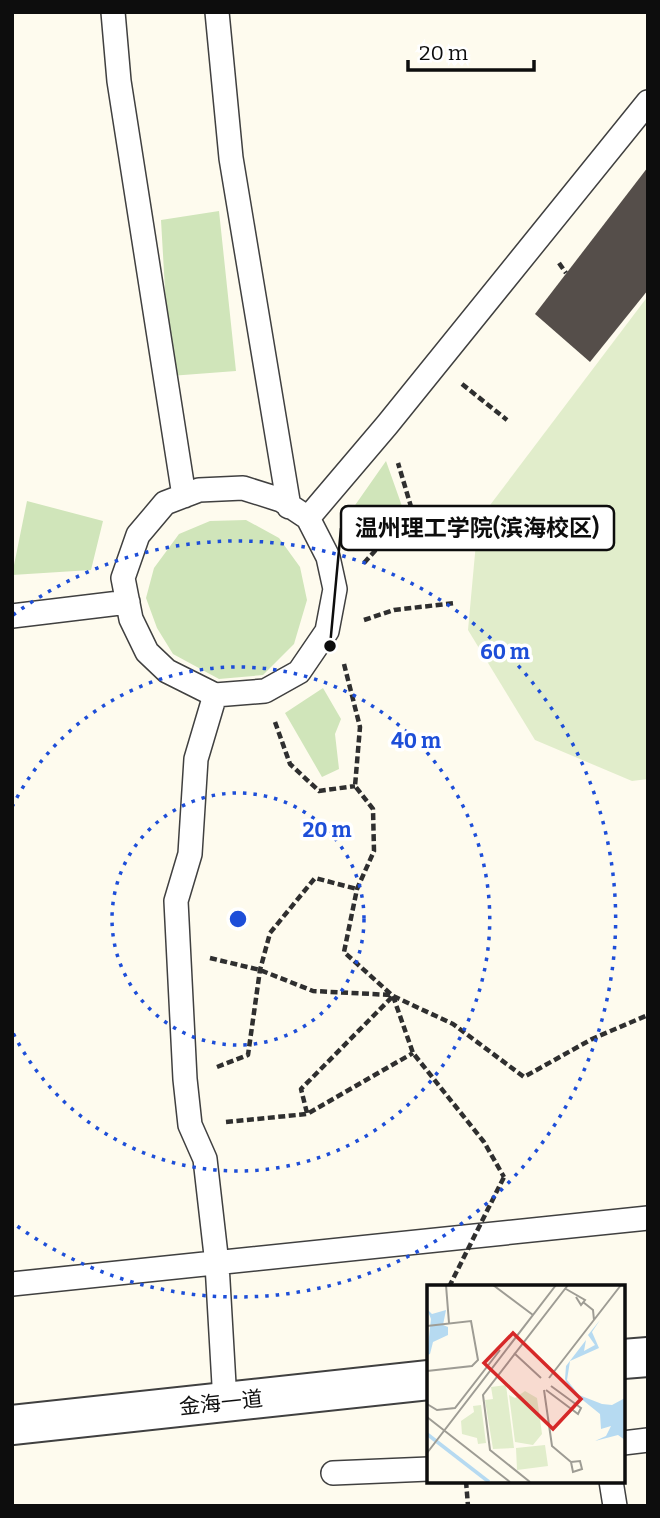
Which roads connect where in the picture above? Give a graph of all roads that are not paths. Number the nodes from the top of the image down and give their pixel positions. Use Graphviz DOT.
graph roads {
  1 [pos="113,12"];
  2 [pos="217,12"];
  3 [pos="648,102"];
  4 [pos="184,496"];
  5 [pos="299,513"];
  6 [pos="128,602"];
  7 [pos="12,616"];
  8 [pos="215,695"];
  9 [pos="648,1218"];
  10 [pos="217,1264"];
  11 [pos="12,1284"];
  12 [pos="648,1357"];
  13 [pos="625,1359"];
  14 [pos="427,1380"];
  15 [pos="225,1402"];
  16 [pos="12,1426"];
  17 [pos="648,1440"];
  18 [pos="625,1443"];
  19 [pos="427,1469"];
  20 [pos="333,1473"];
  21 [pos="611,1483"];
  22 [pos="615,1506"];
  1 -- 4 [label="lane"];
  2 -- 5 [label="lane"];
  3 -- 5 [label="lane"];
  4 -- 5 [label="lane"];
  4 -- 6 [label="lane"];
  5 -- 8 [label="lane"];
  6 -- 7 [label="lane"];
  6 -- 8 [label="lane"];
  8 -- 10 [label="lane"];
  9 -- 10 [label="lane"];
  10 -- 11 [label="lane"];
  10 -- 15 [label="lane"];
  12 -- 13 [label="street"];
  14 -- 15 [label="street, 金海一道"];
  15 -- 16 [label="street, 金海一道"];
  17 -- 18 [label="lane"];
  19 -- 20 [label="lane"];
  21 -- 22 [label="lane"];
}
